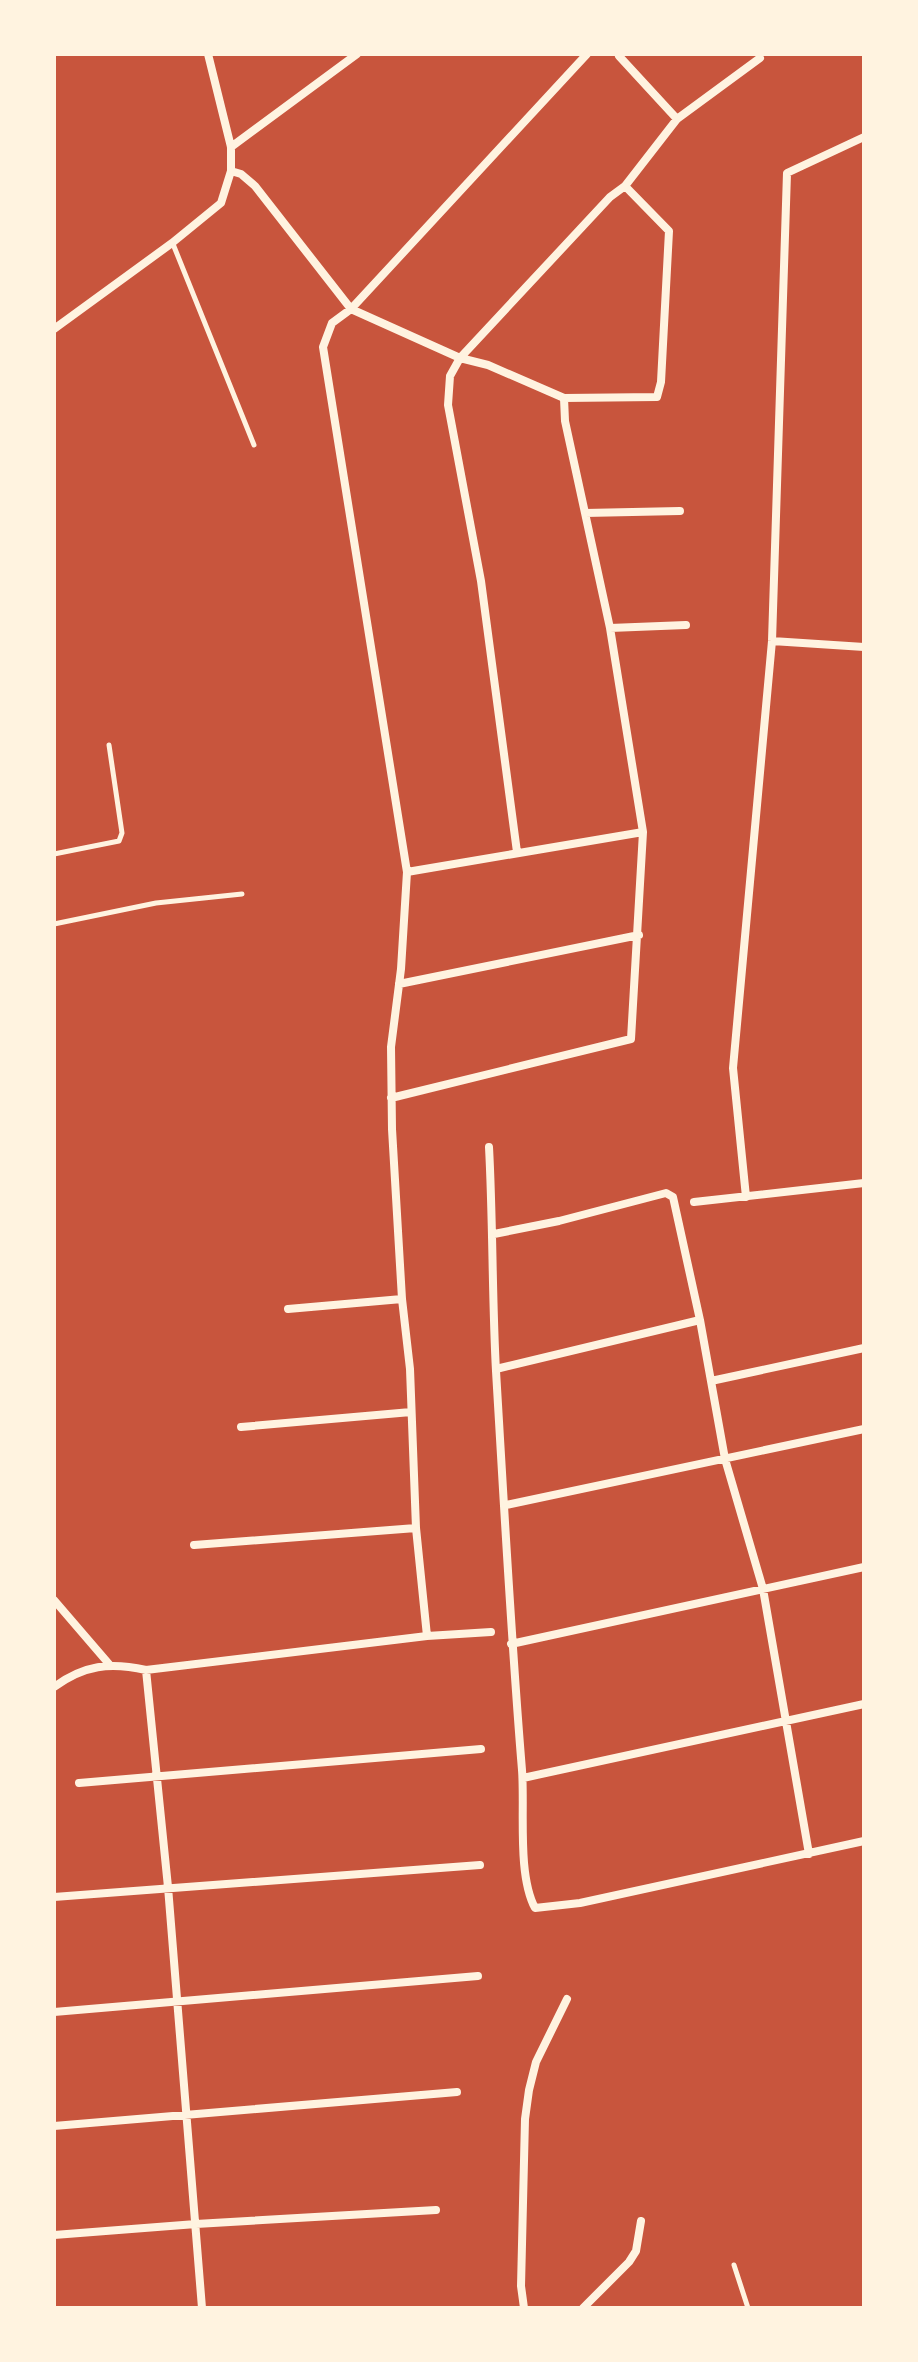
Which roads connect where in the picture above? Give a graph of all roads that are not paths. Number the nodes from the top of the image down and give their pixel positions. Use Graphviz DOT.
graph roads {
  1 [pos="208,54"];
  2 [pos="357,54"];
  3 [pos="587,54"];
  4 [pos="618,55"];
  5 [pos="760,58"];
  6 [pos="677,119"];
  7 [pos="864,137"];
  8 [pos="231,147"];
  9 [pos="231,171"];
  10 [pos="625,186"];
  11 [pos="172,243"];
  12 [pos="351,309"];
  13 [pos="54,329"];
  14 [pos="460,358"];
  15 [pos="564,398"];
  16 [pos="254,445"];
  17 [pos="680,511"];
  18 [pos="585,513"];
  19 [pos="686,625"];
  20 [pos="610,628"];
  21 [pos="772,641"];
  22 [pos="864,647"];
  23 [pos="109,745"];
  24 [pos="643,832"];
  25 [pos="517,852"];
  26 [pos="54,854"];
  27 [pos="407,872"];
  28 [pos="242,894"];
  29 [pos="54,924"];
  30 [pos="639,935"];
  31 [pos="399,984"];
  32 [pos="391,1098"];
  33 [pos="489,1147"];
  34 [pos="864,1183"];
  35 [pos="746,1197"];
  36 [pos="694,1202"];
  37 [pos="494,1234"];
  38 [pos="402,1299"];
  39 [pos="288,1309"];
  40 [pos="700,1320"];
  41 [pos="864,1348"];
  42 [pos="496,1369"];
  43 [pos="711,1381"];
  44 [pos="411,1412"];
  45 [pos="241,1427"];
  46 [pos="864,1429"];
  47 [pos="725,1459"];
  48 [pos="506,1505"];
  49 [pos="416,1528"];
  50 [pos="194,1545"];
  51 [pos="864,1567"];
  52 [pos="763,1589"];
  53 [pos="54,1600"];
  54 [pos="491,1632"];
  55 [pos="427,1636"];
  56 [pos="511,1644"];
  57 [pos="109,1664"];
  58 [pos="146,1670"];
  59 [pos="54,1687"];
  60 [pos="864,1704"];
  61 [pos="786,1721"];
  62 [pos="481,1749"];
  63 [pos="157,1777"];
  64 [pos="523,1778"];
  65 [pos="79,1783"];
  66 [pos="864,1841"];
  67 [pos="809,1854"];
  68 [pos="480,1865"];
  69 [pos="168,1887"];
  70 [pos="54,1897"];
  71 [pos="478,1976"];
  72 [pos="567,1999"];
  73 [pos="177,2000"];
  74 [pos="54,2012"];
  75 [pos="457,2092"];
  76 [pos="185,2114"];
  77 [pos="54,2126"];
  78 [pos="436,2210"];
  79 [pos="641,2221"];
  80 [pos="196,2224"];
  81 [pos="54,2235"];
  82 [pos="734,2265"];
  83 [pos="202,2308"];
  84 [pos="524,2308"];
  85 [pos="583,2308"];
  86 [pos="748,2308"];
  1 -- 8 [label="street"];
  2 -- 8 [label="street"];
  3 -- 12 [label="street"];
  4 -- 6 [label="street"];
  5 -- 6 [label="street"];
  6 -- 10 [label="street"];
  7 -- 21 [label="street"];
  8 -- 9 [label="street"];
  9 -- 11 [label="street"];
  9 -- 12 [label="street"];
  10 -- 14 [label="street"];
  10 -- 15 [label="street"];
  11 -- 13 [label="street"];
  11 -- 16 [label="lane"];
  12 -- 14 [label="street"];
  12 -- 27 [label="street"];
  14 -- 15 [label="street"];
  14 -- 25 [label="street"];
  15 -- 18 [label="street"];
  17 -- 18 [label="street"];
  18 -- 20 [label="street"];
  19 -- 20 [label="street"];
  20 -- 24 [label="street"];
  21 -- 22 [label="street"];
  21 -- 35 [label="street"];
  23 -- 26 [label="lane"];
  24 -- 25 [label="street"];
  24 -- 30 [label="street"];
  25 -- 27 [label="street"];
  27 -- 31 [label="street"];
  28 -- 29 [label="lane"];
  30 -- 31 [label="street"];
  30 -- 32 [label="street"];
  31 -- 32 [label="street"];
  32 -- 38 [label="street"];
  33 -- 37 [label="street"];
  34 -- 35 [label="street"];
  35 -- 36 [label="street"];
  37 -- 40 [label="street"];
  37 -- 42 [label="street"];
  38 -- 39 [label="street"];
  38 -- 44 [label="street"];
  40 -- 42 [label="street"];
  40 -- 43 [label="street"];
  41 -- 43 [label="street"];
  42 -- 48 [label="street"];
  43 -- 47 [label="street"];
  44 -- 45 [label="street"];
  44 -- 49 [label="street"];
  46 -- 47 [label="street"];
  47 -- 48 [label="street"];
  47 -- 52 [label="street"];
  48 -- 56 [label="street"];
  49 -- 50 [label="street"];
  49 -- 55 [label="street"];
  51 -- 52 [label="street"];
  52 -- 56 [label="street"];
  52 -- 61 [label="street"];
  53 -- 57 [label="street"];
  54 -- 55 [label="street"];
  55 -- 58 [label="street"];
  56 -- 64 [label="street"];
  57 -- 58 [label="street"];
  57 -- 59 [label="street"];
  58 -- 63 [label="street"];
  60 -- 61 [label="street"];
  61 -- 64 [label="street"];
  61 -- 67 [label="street"];
  62 -- 63 [label="street"];
  63 -- 65 [label="street"];
  63 -- 69 [label="street"];
  64 -- 67 [label="street"];
  66 -- 67 [label="street"];
  68 -- 69 [label="street"];
  69 -- 70 [label="street"];
  69 -- 73 [label="street"];
  71 -- 73 [label="street"];
  72 -- 84 [label="street"];
  73 -- 74 [label="street"];
  73 -- 76 [label="street"];
  75 -- 76 [label="street"];
  76 -- 77 [label="street"];
  76 -- 80 [label="street"];
  78 -- 80 [label="street"];
  79 -- 85 [label="street"];
  80 -- 81 [label="street"];
  80 -- 83 [label="street"];
  82 -- 86 [label="lane"];
}
